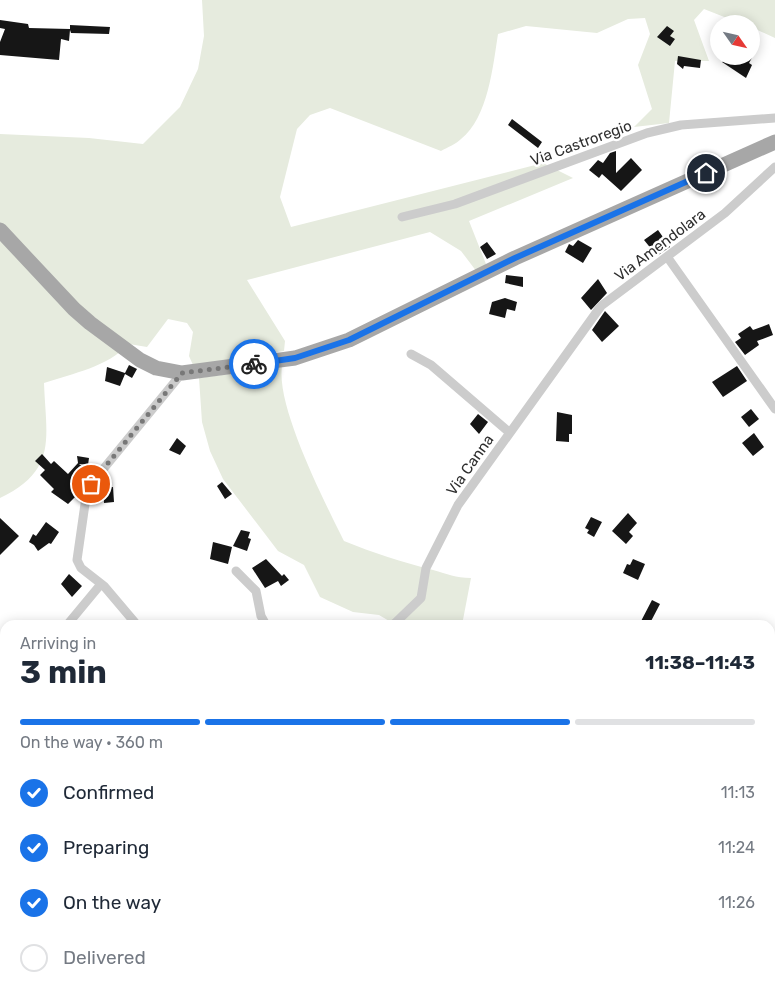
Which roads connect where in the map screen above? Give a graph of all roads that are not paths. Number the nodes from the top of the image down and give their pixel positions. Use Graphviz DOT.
graph roads {
  1 [pos="775,118"];
  2 [pos="775,142"];
  3 [pos="775,167"];
  4 [pos="402,217"];
  5 [pos="0,230"];
  6 [pos="668,258"];
  7 [pos="586,326"];
  8 [pos="411,354"];
  9 [pos="182,373"];
  10 [pos="775,409"];
  11 [pos="509,432"];
  12 [pos="236,572"];
  13 [pos="101,584"];
  14 [pos="71,620"];
  15 [pos="133,620"];
  16 [pos="263,620"];
  17 [pos="398,620"];
  1 -- 4 [label="street, Via Castroregio"];
  2 -- 9 [label="main road"];
  3 -- 6 [label="street, Via Amendolara"];
  5 -- 9 [label="main road"];
  6 -- 7 [label="street, Via Amendolara"];
  6 -- 10 [label="street"];
  7 -- 11 [label="street, Via Canna"];
  8 -- 11 [label="street"];
  9 -- 13 [label="street"];
  11 -- 17 [label="street, Via Canna"];
  12 -- 16 [label="street"];
  13 -- 14 [label="street"];
  13 -- 15 [label="street"];
}
